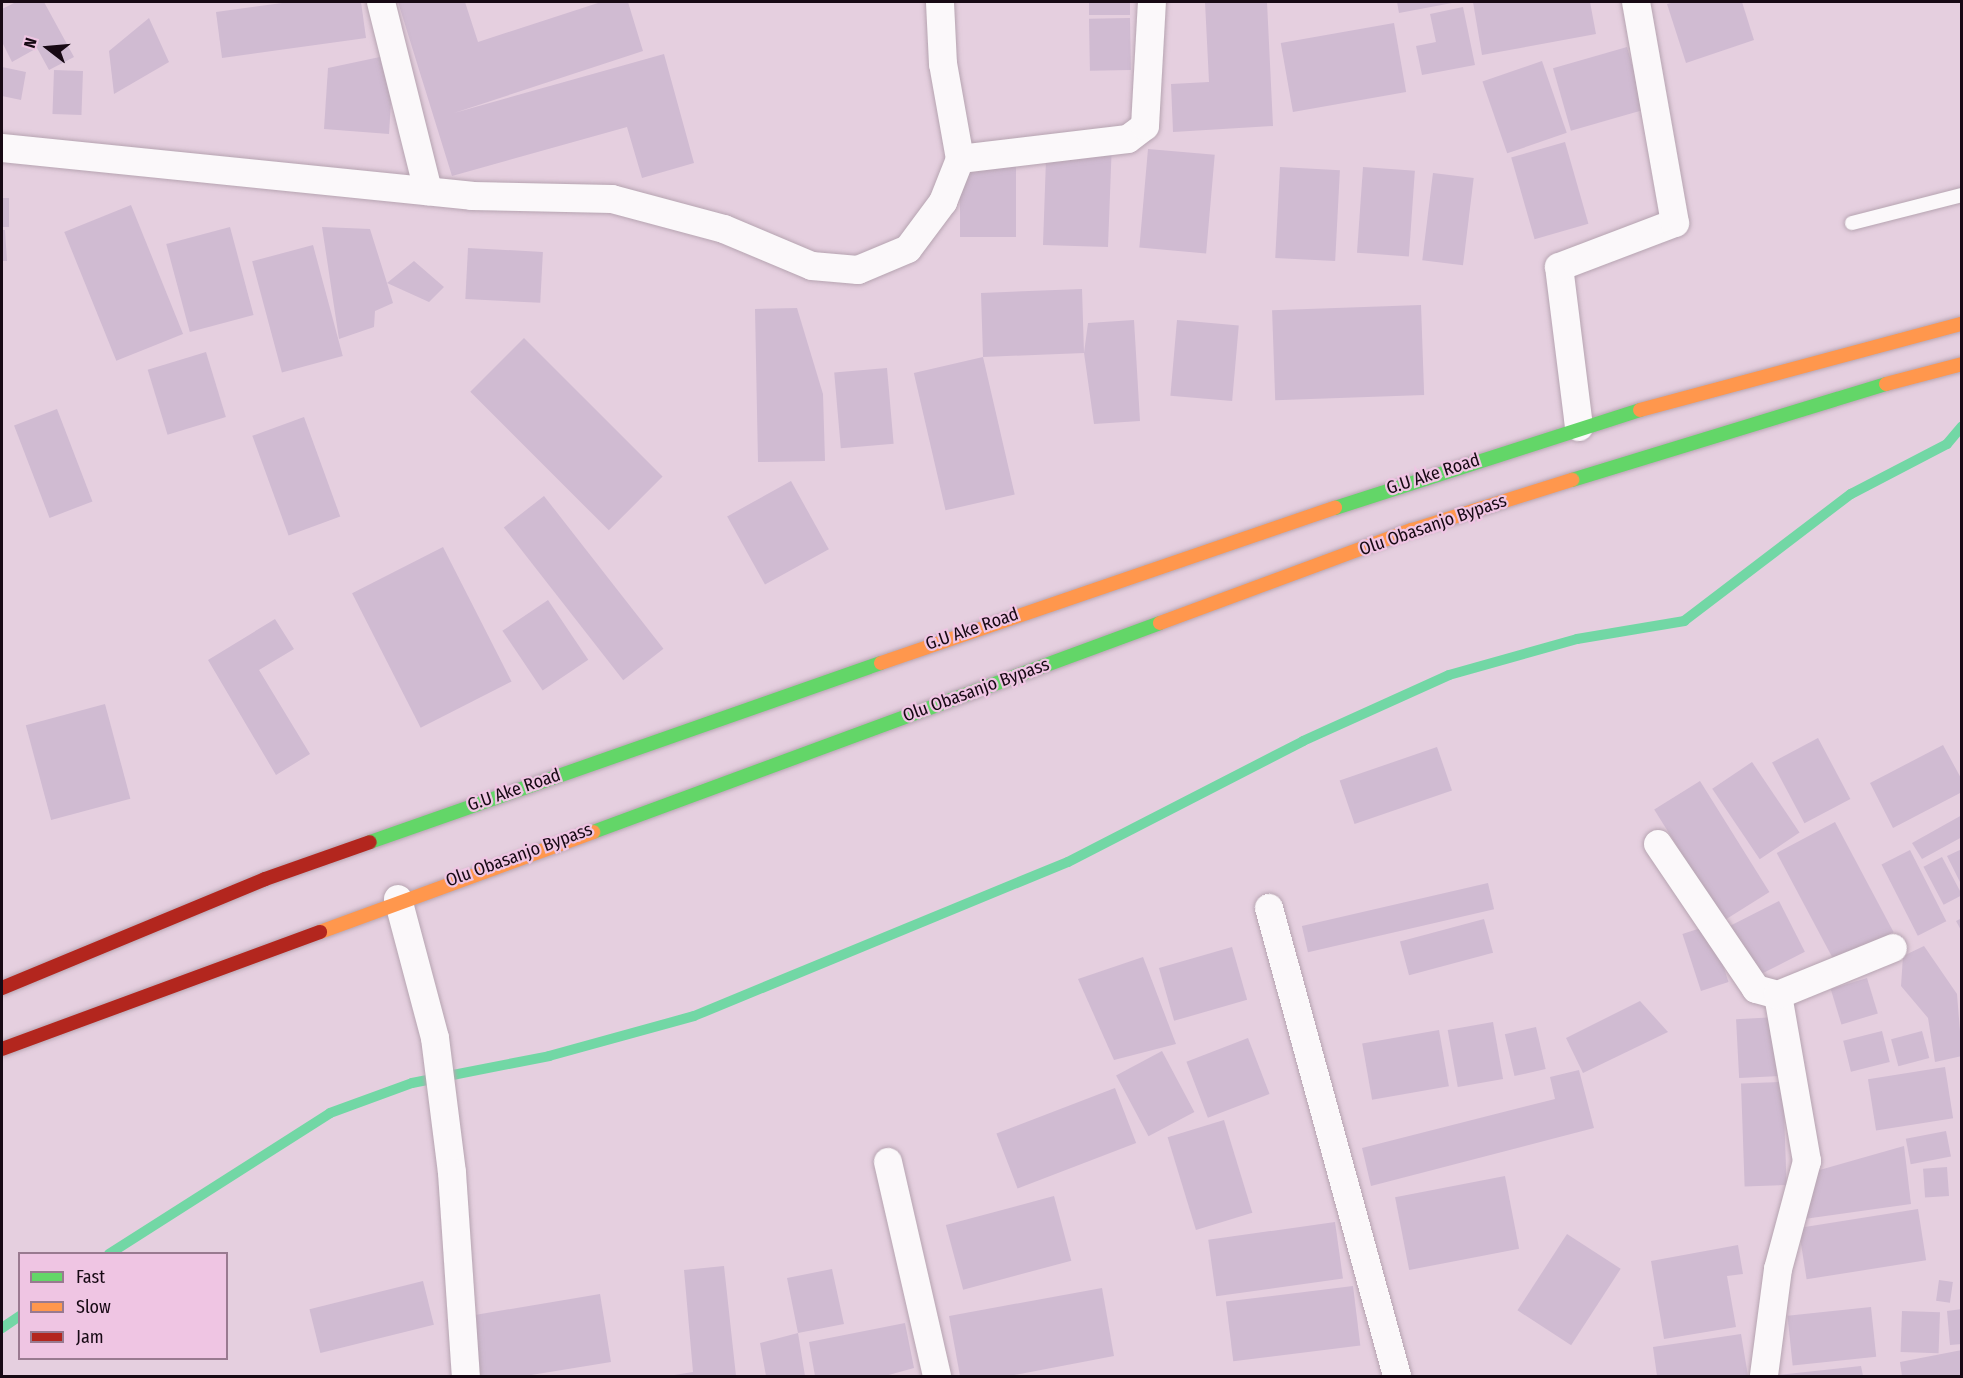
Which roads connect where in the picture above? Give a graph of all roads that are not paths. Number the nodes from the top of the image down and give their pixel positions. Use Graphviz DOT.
graph roads {
  1 [pos="381,2"];
  2 [pos="939,2"];
  3 [pos="1152,2"];
  4 [pos="1636,2"];
  5 [pos="2,148"];
  6 [pos="960,159"];
  7 [pos="429,191"];
  8 [pos="1962,195"];
  9 [pos="1852,223"];
  10 [pos="1962,324"];
  11 [pos="1962,364"];
  12 [pos="1580,427"];
  13 [pos="1658,844"];
  14 [pos="398,899"];
  15 [pos="1269,908"];
  16 [pos="1893,948"];
  17 [pos="2,988"];
  18 [pos="1778,995"];
  19 [pos="2,1049"];
  20 [pos="888,1162"];
  21 [pos="466,1377"];
  22 [pos="937,1377"];
  23 [pos="1397,1377"];
  24 [pos="1764,1377"];
  1 -- 7 [label="street"];
  2 -- 6 [label="street"];
  3 -- 6 [label="street"];
  4 -- 12 [label="street"];
  5 -- 7 [label="street"];
  6 -- 7 [label="street"];
  8 -- 9 [label="lane"];
  10 -- 12 [label="main road, G.U Ake Road"];
  11 -- 14 [label="main road, Olu Obasanjo Bypass"];
  12 -- 17 [label="main road, G.U Ake Road"];
  13 -- 18 [label="street"];
  14 -- 19 [label="main road, Olu Obasanjo Bypass"];
  14 -- 21 [label="street"];
  15 -- 23 [label="street"];
  16 -- 18 [label="street"];
  18 -- 24 [label="street"];
  20 -- 22 [label="street"];
}
